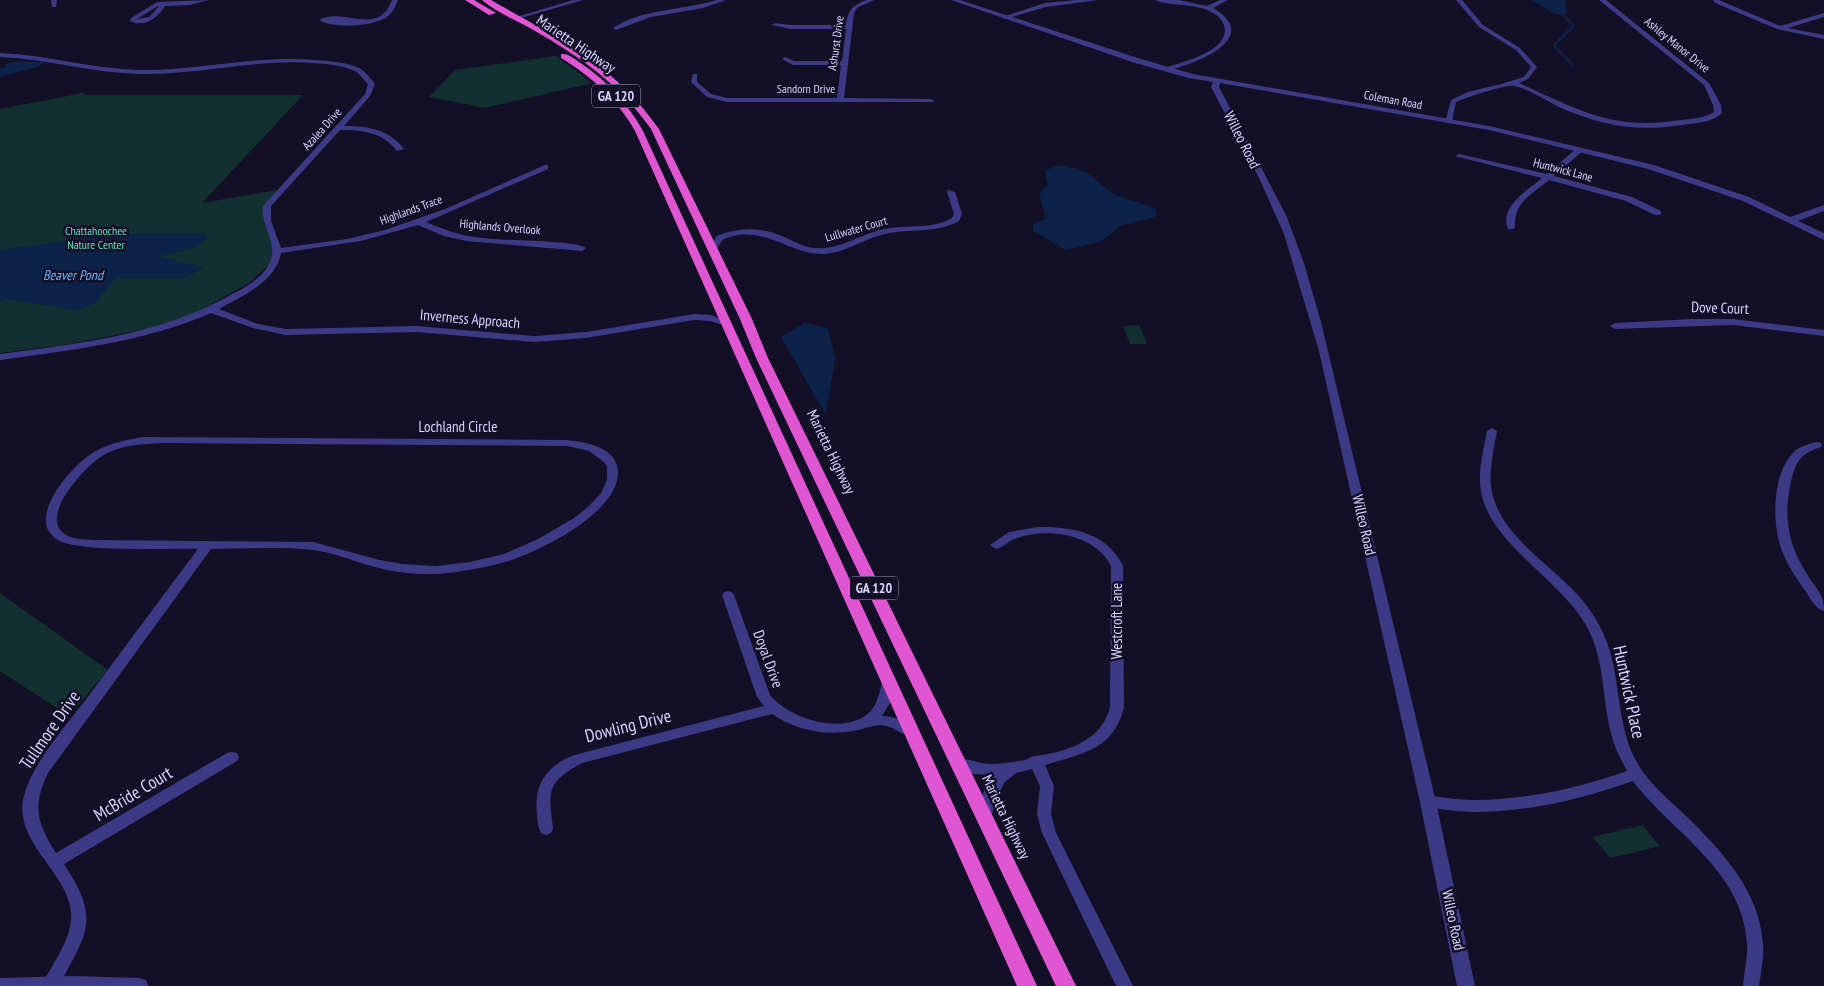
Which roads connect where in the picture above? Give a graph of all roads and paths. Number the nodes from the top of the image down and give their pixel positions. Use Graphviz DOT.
graph roads {
  1 [pos="206,0"];
  2 [pos="395,0"];
  3 [pos="469,0"];
  4 [pos="486,0"];
  5 [pos="580,0"];
  6 [pos="718,0"];
  7 [pos="871,0"];
  8 [pos="954,0"];
  9 [pos="1095,0"];
  10 [pos="1158,0"];
  11 [pos="1226,0"];
  12 [pos="1459,0"];
  13 [pos="1602,0"];
  14 [pos="1716,0"];
  15 [pos="160,3"];
  16 [pos="1208,8"];
  17 [pos="1824,14"];
  18 [pos="1006,17"];
  19 [pos="516,18"];
  20 [pos="370,22"];
  21 [pos="775,24"];
  22 [pos="849,27"];
  23 [pos="616,28"];
  24 [pos="1779,28"];
  25 [pos="1824,37"];
  26 [pos="539,42"];
  27 [pos="554,50"];
  28 [pos="0,55"];
  29 [pos="785,59"];
  30 [pos="844,63"];
  31 [pos="1166,69"];
  32 [pos="695,75"];
  33 [pos="1217,81"];
  34 [pos="1512,82"];
  35 [pos="840,100"];
  36 [pos="931,102"];
  37 [pos="1448,121"];
  38 [pos="338,128"];
  39 [pos="400,149"];
  40 [pos="1581,149"];
  41 [pos="1459,156"];
  42 [pos="544,168"];
  43 [pos="1548,177"];
  44 [pos="951,192"];
  45 [pos="1824,208"];
  46 [pos="1658,214"];
  47 [pos="1792,220"];
  48 [pos="420,222"];
  49 [pos="1511,227"];
  50 [pos="704,232"];
  51 [pos="727,235"];
  52 [pos="1824,237"];
  53 [pos="582,248"];
  54 [pos="712,250"];
  55 [pos="278,251"];
  56 [pos="212,310"];
  57 [pos="727,323"];
  58 [pos="1615,326"];
  59 [pos="1824,333"];
  60 [pos="0,357"];
  61 [pos="1492,431"];
  62 [pos="1817,446"];
  63 [pos="208,544"];
  64 [pos="996,545"];
  65 [pos="728,595"];
  66 [pos="1824,607"];
  67 [pos="889,683"];
  68 [pos="772,709"];
  69 [pos="868,721"];
  70 [pos="911,731"];
  71 [pos="232,757"];
  72 [pos="1036,761"];
  73 [pos="958,763"];
  74 [pos="1013,768"];
  75 [pos="1636,774"];
  76 [pos="1428,802"];
  77 [pos="985,819"];
  78 [pos="546,829"];
  79 [pos="54,862"];
  80 [pos="51,984"];
  81 [pos="0,986"];
  82 [pos="139,986"];
  83 [pos="1027,986"];
  84 [pos="1066,986"];
  85 [pos="1125,986"];
  86 [pos="1466,986"];
  87 [pos="1751,986"];
  1 -- 15 [label="street"];
  2 -- 20 [label="street"];
  3 -- 26 [label="highway, Marietta Highway"];
  4 -- 19 [label="highway, Marietta Highway / GA 120"];
  5 -- 19 [label="street"];
  6 -- 23 [label="street"];
  7 -- 22 [label="street, Ashurst Drive"];
  8 -- 18 [label="street, Coleman Road"];
  9 -- 18 [label="street"];
  10 -- 16 [label="street"];
  11 -- 16 [label="street"];
  12 -- 34 [label="street"];
  13 -- 34 [label="street, Ashley Manor Drive"];
  14 -- 24 [label="street"];
  16 -- 31 [label="street"];
  17 -- 24 [label="street"];
  18 -- 31 [label="street, Coleman Road"];
  19 -- 50 [label="highway, Marietta Highway / GA 120"];
  20 -- 20 [label="street"];
  21 -- 22 [label="street"];
  22 -- 30 [label="street, Ashurst Drive"];
  24 -- 25 [label="street"];
  27 -- 57 [label="highway, Marietta Highway / GA 120"];
  28 -- 38 [label="street, Azalea Drive"];
  29 -- 30 [label="street"];
  30 -- 35 [label="street, Ashurst Drive"];
  31 -- 33 [label="street, Coleman Road"];
  32 -- 35 [label="street, Sandorn Drive"];
  33 -- 37 [label="street, Coleman Road"];
  33 -- 76 [label="street, Willeo Road"];
  34 -- 37 [label="street"];
  35 -- 36 [label="street, Sandorn Drive"];
  37 -- 40 [label="street, Coleman Road"];
  38 -- 39 [label="street"];
  38 -- 55 [label="street, Azalea Drive"];
  40 -- 43 [label="street"];
  40 -- 47 [label="street, Coleman Road"];
  41 -- 43 [label="street, Huntwick Lane"];
  42 -- 48 [label="street, Highlands Trace"];
  43 -- 46 [label="street, Huntwick Lane"];
  43 -- 49 [label="street"];
  44 -- 51 [label="street, Lullwater Court"];
  45 -- 47 [label="street"];
  47 -- 52 [label="street, Coleman Road"];
  48 -- 53 [label="street, Highlands Overlook"];
  48 -- 55 [label="street, Highlands Trace"];
  50 -- 51 [label="street"];
  50 -- 54 [label="highway, Marietta Highway / GA 120"];
  51 -- 54 [label="street"];
  54 -- 73 [label="highway, Marietta Highway / GA 120"];
  55 -- 56 [label="street"];
  56 -- 57 [label="street, Inverness Approach"];
  56 -- 60 [label="street"];
  57 -- 67 [label="highway, Marietta Highway / GA 120"];
  58 -- 59 [label="street, Dove Court"];
  61 -- 75 [label="street, Huntwick Place"];
  62 -- 66 [label="street"];
  63 -- 63 [label="street, Lochland Circle"];
  63 -- 79 [label="street, Tullmore Drive"];
  64 -- 72 [label="street, Westcroft Lane"];
  65 -- 68 [label="street, Doyal Drive"];
  67 -- 69 [label="street"];
  67 -- 70 [label="highway, Marietta Highway / GA 120"];
  68 -- 69 [label="street, Doyal Drive"];
  68 -- 78 [label="street, Dowling Drive"];
  69 -- 70 [label="street"];
  70 -- 83 [label="highway, Marietta Highway / GA 120"];
  71 -- 79 [label="street, McBride Court"];
  72 -- 74 [label="street, Westcroft Lane"];
  72 -- 85 [label="street"];
  73 -- 74 [label="street, Westcroft Lane"];
  73 -- 77 [label="highway, Marietta Highway / GA 120"];
  74 -- 77 [label="street, Westcroft Lane"];
  75 -- 76 [label="street"];
  75 -- 87 [label="street, Huntwick Place"];
  76 -- 86 [label="street, Willeo Road"];
  77 -- 84 [label="highway, Marietta Highway / GA 120"];
  79 -- 80 [label="street, Tullmore Drive"];
  80 -- 81 [label="street"];
  80 -- 82 [label="street"];
}
